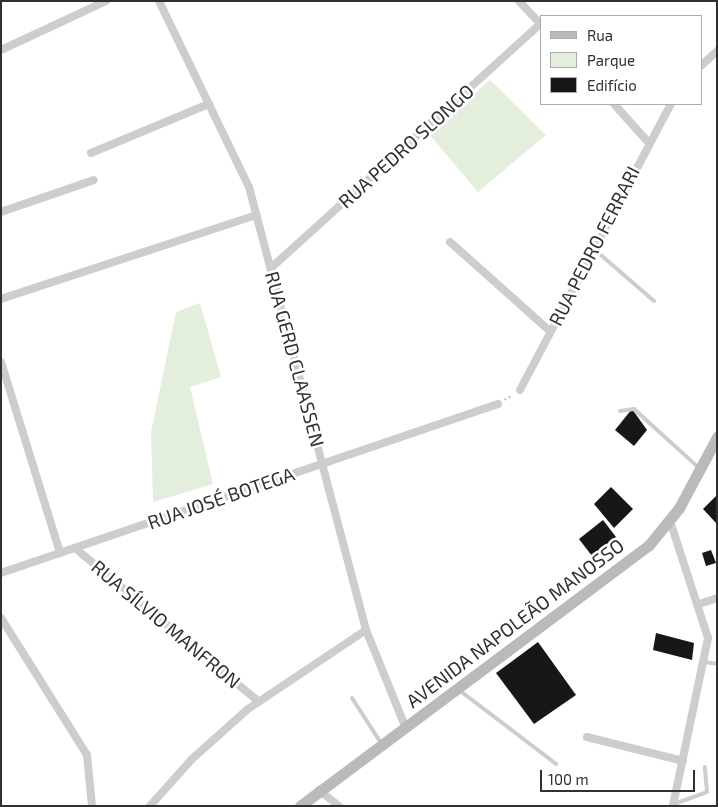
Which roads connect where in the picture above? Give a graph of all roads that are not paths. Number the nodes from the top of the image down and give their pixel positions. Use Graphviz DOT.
graph roads {
  1 [pos="106,1"];
  2 [pos="159,1"];
  3 [pos="519,1"];
  4 [pos="540,24"];
  5 [pos="540,26"];
  6 [pos="1,50"];
  7 [pos="717,51"];
  8 [pos="703,64"];
  9 [pos="209,104"];
  10 [pos="615,105"];
  11 [pos="670,105"];
  12 [pos="648,142"];
  13 [pos="91,153"];
  14 [pos="94,180"];
  15 [pos="1,212"];
  16 [pos="257,215"];
  17 [pos="450,242"];
  18 [pos="593,248"];
  19 [pos="271,268"];
  20 [pos="1,299"];
  21 [pos="654,301"];
  22 [pos="550,331"];
  23 [pos="1,362"];
  24 [pos="520,390"];
  25 [pos="498,404"];
  26 [pos="620,411"];
  27 [pos="717,437"];
  28 [pos="323,464"];
  29 [pos="700,469"];
  30 [pos="670,521"];
  31 [pos="75,548"];
  32 [pos="60,553"];
  33 [pos="1,573"];
  34 [pos="717,598"];
  35 [pos="699,604"];
  36 [pos="1,618"];
  37 [pos="366,630"];
  38 [pos="705,662"];
  39 [pos="717,664"];
  40 [pos="457,689"];
  41 [pos="352,698"];
  42 [pos="258,701"];
  43 [pos="405,726"];
  44 [pos="587,737"];
  45 [pos="382,744"];
  46 [pos="683,760"];
  47 [pos="556,764"];
  48 [pos="705,767"];
  49 [pos="320,790"];
  50 [pos="673,805"];
  51 [pos="92,806"];
  52 [pos="150,806"];
  53 [pos="300,806"];
  54 [pos="339,806"];
  1 -- 6 [label="street"];
  2 -- 9 [label="street, RUA GERD CLAASSEN"];
  3 -- 4 [label="street"];
  5 -- 19 [label="street, RUA PEDRO SLONGO"];
  7 -- 8 [label="street"];
  9 -- 13 [label="street"];
  9 -- 16 [label="street, RUA GERD CLAASSEN"];
  10 -- 12 [label="street"];
  11 -- 12 [label="street, RUA PEDRO FERRARI"];
  12 -- 18 [label="street, RUA PEDRO FERRARI"];
  14 -- 15 [label="street"];
  16 -- 19 [label="street, RUA GERD CLAASSEN"];
  16 -- 20 [label="street"];
  17 -- 22 [label="street"];
  18 -- 21 [label="lane"];
  18 -- 22 [label="street, RUA PEDRO FERRARI"];
  19 -- 28 [label="street, RUA GERD CLAASSEN"];
  22 -- 24 [label="street, RUA PEDRO FERRARI"];
  23 -- 32 [label="street"];
  25 -- 28 [label="street, RUA JOSÉ BOTEGA"];
  26 -- 29 [label="lane"];
  27 -- 29 [label="street, AVENIDA NAPOLEÃO MANOSSO"];
  28 -- 31 [label="street, RUA JOSÉ BOTEGA"];
  28 -- 37 [label="street, RUA GERD CLAASSEN"];
  29 -- 30 [label="street, AVENIDA NAPOLEÃO MANOSSO"];
  30 -- 35 [label="street"];
  30 -- 40 [label="street, AVENIDA NAPOLEÃO MANOSSO"];
  31 -- 32 [label="street, RUA JOSÉ BOTEGA"];
  31 -- 42 [label="street, RUA SÍLVIO MANFRON"];
  32 -- 33 [label="street, RUA JOSÉ BOTEGA"];
  34 -- 35 [label="street"];
  35 -- 38 [label="street"];
  36 -- 51 [label="street"];
  37 -- 42 [label="street"];
  37 -- 43 [label="street, RUA GERD CLAASSEN"];
  38 -- 39 [label="lane"];
  38 -- 46 [label="street"];
  40 -- 43 [label="street, AVENIDA NAPOLEÃO MANOSSO"];
  40 -- 47 [label="lane"];
  41 -- 45 [label="lane"];
  42 -- 52 [label="street"];
  43 -- 45 [label="street, AVENIDA NAPOLEÃO MANOSSO"];
  44 -- 46 [label="street"];
  45 -- 49 [label="street, AVENIDA NAPOLEÃO MANOSSO"];
  46 -- 50 [label="street"];
  48 -- 50 [label="lane"];
  49 -- 53 [label="street, AVENIDA NAPOLEÃO MANOSSO"];
  49 -- 54 [label="street"];
}
